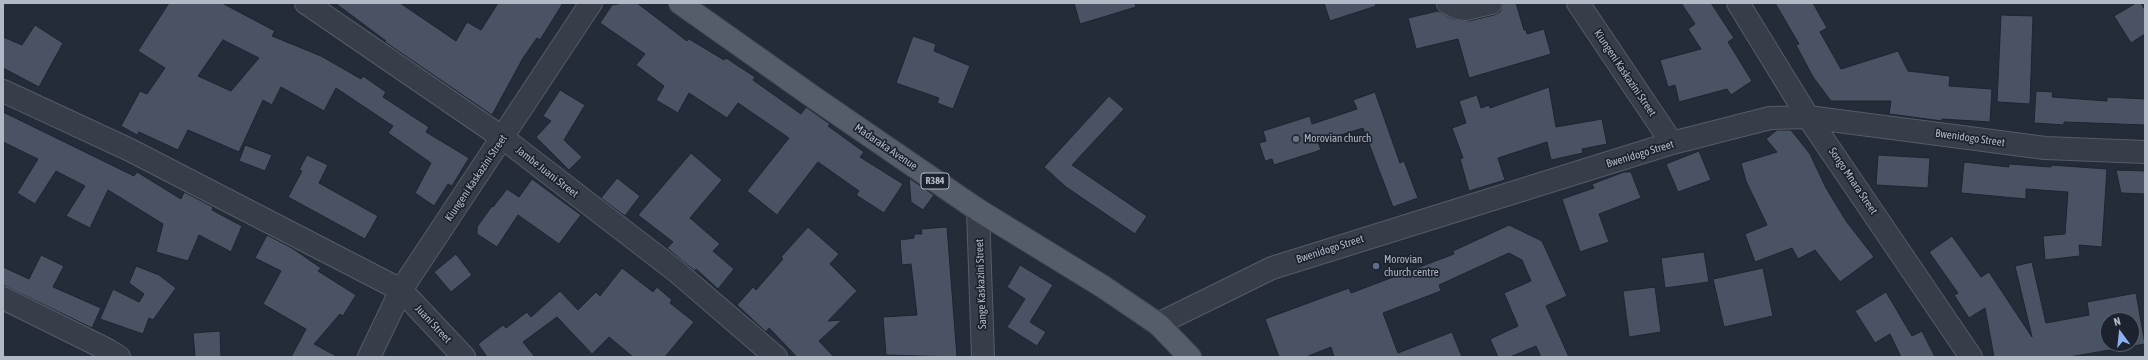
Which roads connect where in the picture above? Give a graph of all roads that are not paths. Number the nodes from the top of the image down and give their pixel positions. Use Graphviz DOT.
graph roads {
  1 [pos="306,3"];
  2 [pos="591,3"];
  3 [pos="680,3"];
  4 [pos="1448,3"];
  5 [pos="1491,3"];
  6 [pos="1578,3"];
  7 [pos="1738,3"];
  8 [pos="3,91"];
  9 [pos="1808,117"];
  10 [pos="503,138"];
  11 [pos="1672,144"];
  12 [pos="2145,152"];
  13 [pos="978,210"];
  14 [pos="401,290"];
  15 [pos="3,298"];
  16 [pos="1158,324"];
  17 [pos="119,357"];
  18 [pos="369,357"];
  19 [pos="464,357"];
  20 [pos="776,357"];
  21 [pos="983,357"];
  22 [pos="1190,357"];
  23 [pos="1971,357"];
  1 -- 10 [label="street, Jambe Juani Street"];
  2 -- 10 [label="street, Kiungeni Kaskazini Street"];
  3 -- 13 [label="main road, Madaraka Avenue / R384"];
  4 -- 5 [label="street"];
  6 -- 11 [label="street, Kiungeni Kaskazini Street"];
  7 -- 9 [label="street, Songo Mnara Street"];
  8 -- 14 [label="street, Juani Street"];
  9 -- 11 [label="street, Bwenidogo Street"];
  9 -- 12 [label="street, Bwenidogo Street"];
  9 -- 23 [label="street, Songo Mnara Street"];
  10 -- 14 [label="street, Kiungeni Kaskazini Street"];
  10 -- 20 [label="street, Jambe Juani Street"];
  11 -- 16 [label="street, Bwenidogo Street"];
  13 -- 16 [label="main road, Madaraka Avenue / R384"];
  13 -- 21 [label="street, Sange Kaskazini Street"];
  14 -- 18 [label="street, Kiungeni Kaskazini Street"];
  14 -- 19 [label="street, Juani Street"];
  15 -- 17 [label="street"];
  16 -- 22 [label="main road, Madaraka Avenue / R384"];
}
